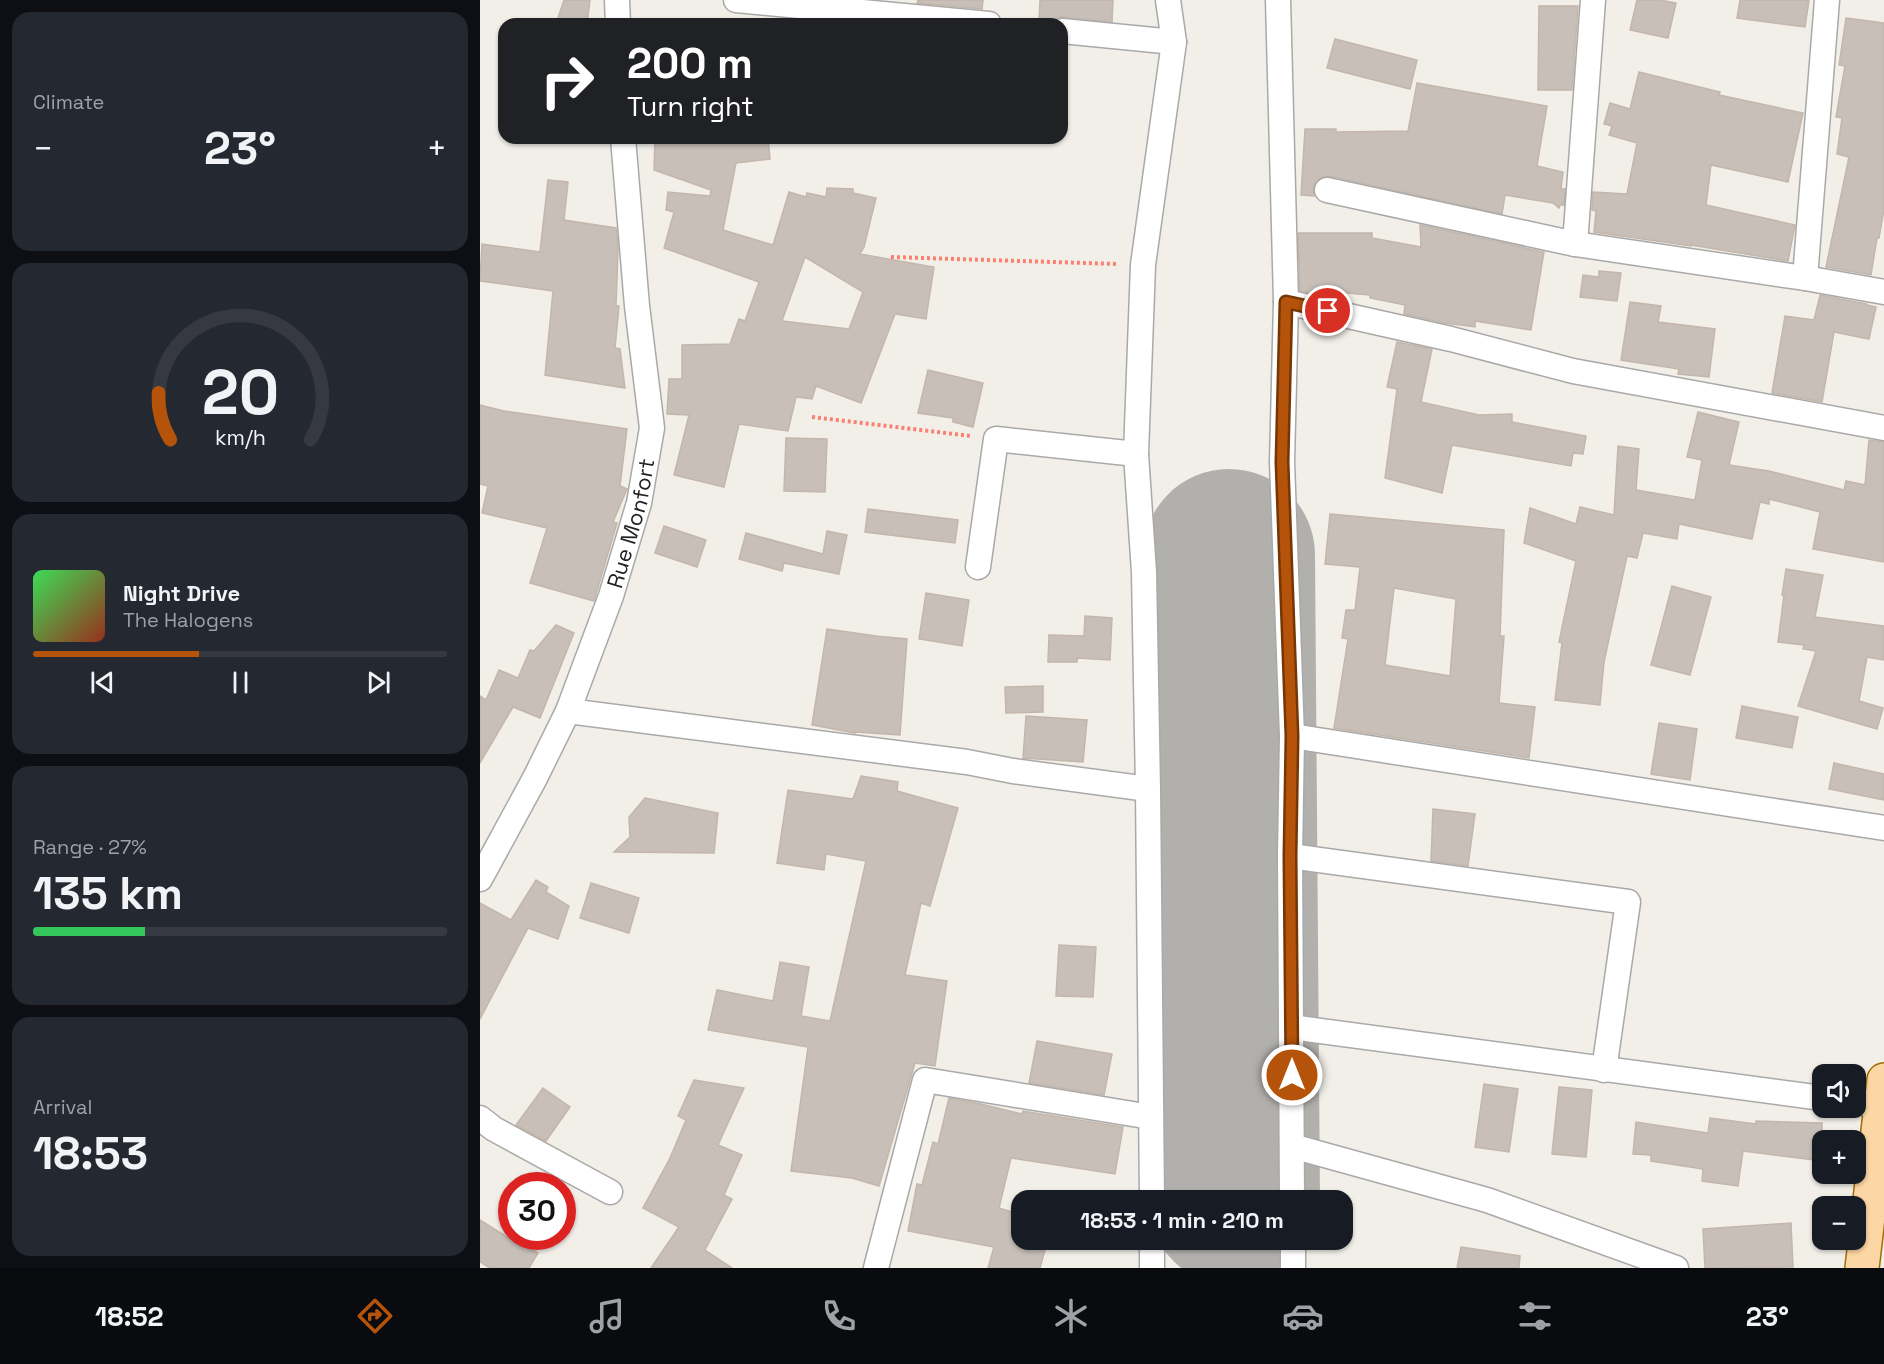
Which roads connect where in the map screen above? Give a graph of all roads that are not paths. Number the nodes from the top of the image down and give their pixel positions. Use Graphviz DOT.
graph roads {
  1 [pos="617,0"];
  2 [pos="736,0"];
  3 [pos="1168,0"];
  4 [pos="1278,0"];
  5 [pos="1593,0"];
  6 [pos="1827,0"];
  7 [pos="618,18"];
  8 [pos="926,18"];
  9 [pos="1068,32"];
  10 [pos="1174,42"];
  11 [pos="624,144"];
  12 [pos="1327,190"];
  13 [pos="1575,244"];
  14 [pos="1805,278"];
  15 [pos="1884,292"];
  16 [pos="1286,302"];
  17 [pos="1884,428"];
  18 [pos="1136,454"];
  19 [pos="978,567"];
  20 [pos="567,711"];
  21 [pos="1292,736"];
  22 [pos="1148,789"];
  23 [pos="1884,828"];
  24 [pos="1290,856"];
  25 [pos="480,879"];
  26 [pos="1291,1027"];
  27 [pos="1604,1070"];
  28 [pos="1873,1096"];
  29 [pos="1812,1097"];
  30 [pos="1151,1117"];
  31 [pos="480,1118"];
  32 [pos="1292,1146"];
  33 [pos="1152,1190"];
  34 [pos="1292,1190"];
  35 [pos="610,1192"];
  36 [pos="1152,1250"];
  37 [pos="1293,1250"];
  38 [pos="876,1268"];
  39 [pos="1152,1268"];
  40 [pos="1293,1268"];
  41 [pos="1676,1268"];
  42 [pos="1862,1268"];
  1 -- 7 [label="street"];
  2 -- 8 [label="street"];
  3 -- 10 [label="street"];
  4 -- 16 [label="street"];
  5 -- 13 [label="street"];
  6 -- 14 [label="street"];
  9 -- 10 [label="street"];
  10 -- 18 [label="street"];
  11 -- 20 [label="street, Rue Monfort"];
  12 -- 13 [label="street"];
  13 -- 14 [label="street"];
  14 -- 15 [label="street"];
  16 -- 17 [label="street"];
  16 -- 21 [label="street"];
  18 -- 19 [label="street"];
  18 -- 22 [label="street"];
  20 -- 22 [label="street"];
  20 -- 25 [label="street, Rue Monfort"];
  21 -- 23 [label="street"];
  21 -- 24 [label="street"];
  22 -- 30 [label="street"];
  24 -- 26 [label="street"];
  24 -- 27 [label="street"];
  26 -- 27 [label="street"];
  26 -- 32 [label="street"];
  27 -- 29 [label="street"];
  28 -- 42 [label="main road"];
  30 -- 33 [label="street"];
  30 -- 38 [label="street"];
  31 -- 35 [label="street"];
  32 -- 34 [label="street"];
  32 -- 41 [label="street"];
  36 -- 39 [label="street"];
  37 -- 40 [label="street"];
}
